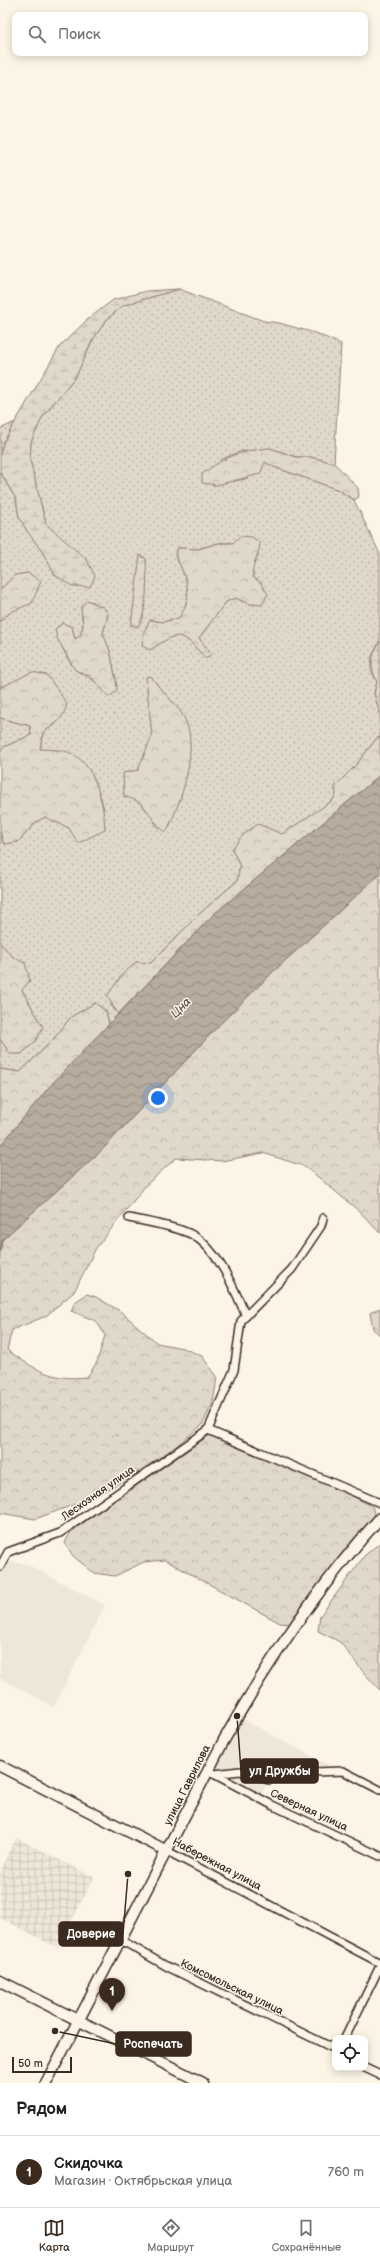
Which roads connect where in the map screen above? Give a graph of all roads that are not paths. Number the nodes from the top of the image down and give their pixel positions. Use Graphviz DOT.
graph roads {
  1 [pos="129,1218"];
  2 [pos="323,1218"];
  3 [pos="246,1316"];
  4 [pos="208,1430"];
  5 [pos="380,1503"];
  6 [pos="380,1518"];
  7 [pos="0,1566"];
  8 [pos="0,1766"];
  9 [pos="211,1772"];
  10 [pos="380,1790"];
  11 [pos="167,1851"];
  12 [pos="380,1856"];
  13 [pos="121,1940"];
  14 [pos="380,1965"];
  15 [pos="0,1980"];
  16 [pos="79,2021"];
  17 [pos="346,2035"];
  18 [pos="332,2049"];
  19 [pos="368,2069"];
  20 [pos="380,2075"];
  21 [pos="46,2083"];
  22 [pos="203,2083"];
  1 -- 3 [label="street"];
  2 -- 3 [label="street"];
  3 -- 4 [label="street"];
  4 -- 5 [label="street"];
  4 -- 7 [label="street, Лесхозная улица"];
  6 -- 9 [label="street, улица Гаврилова"];
  8 -- 11 [label="street, Набережная улица"];
  9 -- 10 [label="street"];
  9 -- 11 [label="street, улица Гаврилова"];
  9 -- 12 [label="street, Северная улица"];
  11 -- 13 [label="street, улица Гаврилова"];
  11 -- 14 [label="street, Набережная улица"];
  13 -- 16 [label="street, улица Гаврилова"];
  13 -- 18 [label="street, Комсомольская улица"];
  14 -- 17 [label="street"];
  15 -- 16 [label="street"];
  16 -- 21 [label="street, улица Гаврилова"];
  16 -- 22 [label="street"];
  19 -- 20 [label="street"];
}
